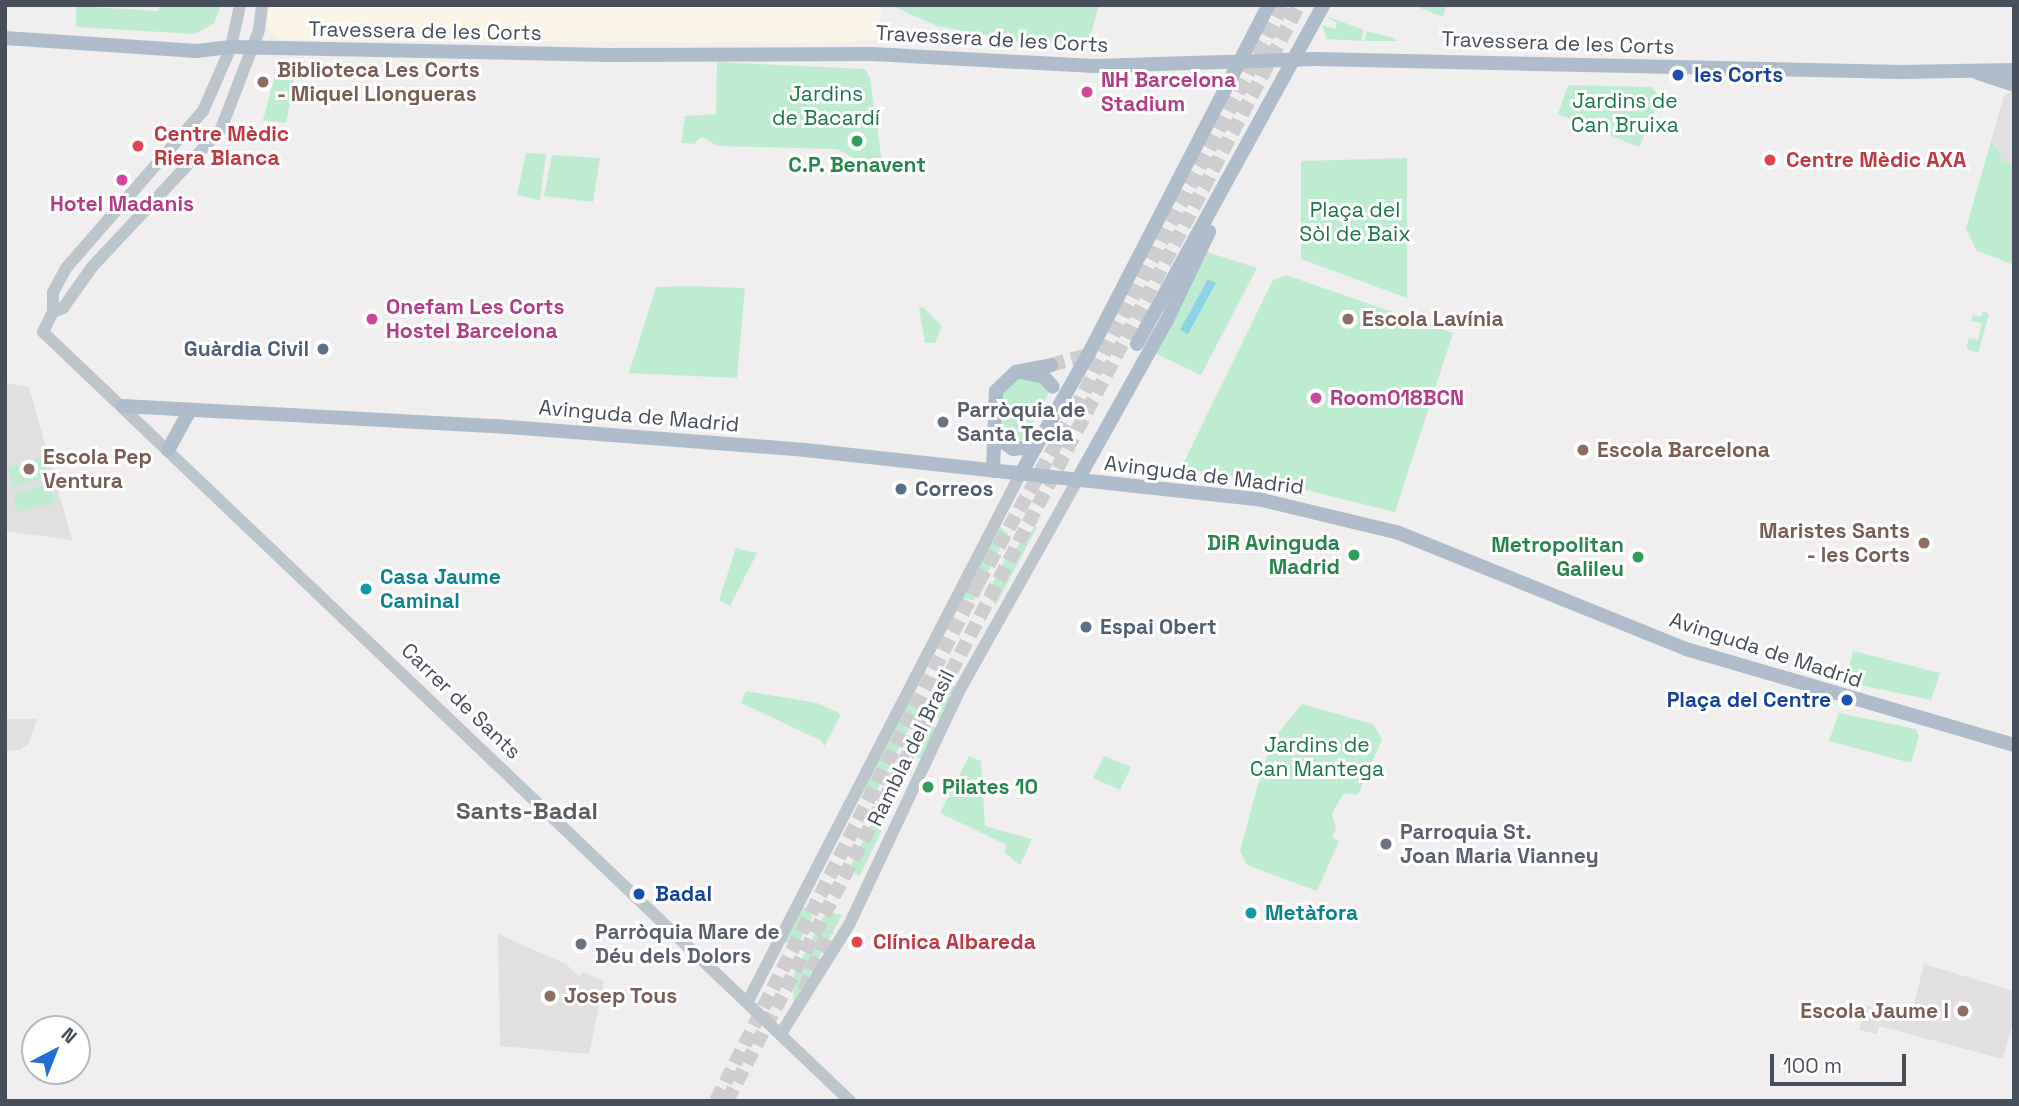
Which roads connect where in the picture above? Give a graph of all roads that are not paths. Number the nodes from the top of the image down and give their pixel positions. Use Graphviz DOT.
graph roads {
  1 [pos="240,5"];
  2 [pos="262,5"];
  3 [pos="1269,5"];
  4 [pos="1323,5"];
  5 [pos="5,38"];
  6 [pos="231,47"];
  7 [pos="252,49"];
  8 [pos="204,51"];
  9 [pos="1295,61"];
  10 [pos="1238,62"];
  11 [pos="2014,70"];
  12 [pos="222,71"];
  13 [pos="1978,73"];
  14 [pos="2014,85"];
  15 [pos="1219,197"];
  16 [pos="118,210"];
  17 [pos="132,224"];
  18 [pos="53,312"];
  19 [pos="1138,344"];
  20 [pos="1051,365"];
  21 [pos="1016,372"];
  22 [pos="1054,387"];
  23 [pos="123,406"];
  24 [pos="189,412"];
  25 [pos="996,437"];
  26 [pos="1036,447"];
  27 [pos="168,450"];
  28 [pos="993,471"];
  29 [pos="1020,475"];
  30 [pos="1077,481"];
  31 [pos="2014,745"];
  32 [pos="748,1001"];
  33 [pos="782,1032"];
  34 [pos="850,1101"];
  1 -- 6 [label="street"];
  2 -- 7 [label="street"];
  3 -- 10 [label="main road"];
  4 -- 9 [label="main road"];
  5 -- 8 [label="main road, Travessera de les Corts"];
  6 -- 7 [label="main road, Travessera de les Corts"];
  6 -- 8 [label="main road, Travessera de les Corts"];
  6 -- 12 [label="street"];
  7 -- 10 [label="main road, Travessera de les Corts"];
  7 -- 17 [label="street"];
  8 -- 12 [label="street"];
  9 -- 10 [label="main road, Travessera de les Corts"];
  9 -- 13 [label="main road, Travessera de les Corts"];
  9 -- 15 [label="main road"];
  10 -- 26 [label="main road"];
  11 -- 13 [label="main road, Travessera de les Corts"];
  12 -- 16 [label="street"];
  13 -- 14 [label="main road, Travessera de les Corts"];
  15 -- 19 [label="main road"];
  15 -- 30 [label="main road"];
  16 -- 17 [label="street"];
  16 -- 18 [label="street"];
  17 -- 18 [label="street"];
  18 -- 23 [label="street, Carrer de Sants"];
  20 -- 21 [label="main road"];
  21 -- 22 [label="main road"];
  21 -- 25 [label="main road"];
  23 -- 24 [label="main road, Avinguda de Madrid"];
  23 -- 27 [label="street, Carrer de Sants"];
  24 -- 27 [label="main road"];
  24 -- 28 [label="main road, Avinguda de Madrid"];
  25 -- 26 [label="main road"];
  25 -- 28 [label="main road"];
  26 -- 29 [label="main road"];
  27 -- 32 [label="street, Carrer de Sants"];
  28 -- 29 [label="main road, Avinguda de Madrid"];
  29 -- 30 [label="main road, Avinguda de Madrid"];
  29 -- 32 [label="street, Rambla del Brasil"];
  30 -- 31 [label="main road, Avinguda de Madrid"];
  30 -- 33 [label="street, Rambla del Brasil"];
  32 -- 33 [label="street, Carrer de Sants"];
  33 -- 34 [label="street, Carrer de Sants"];
}
